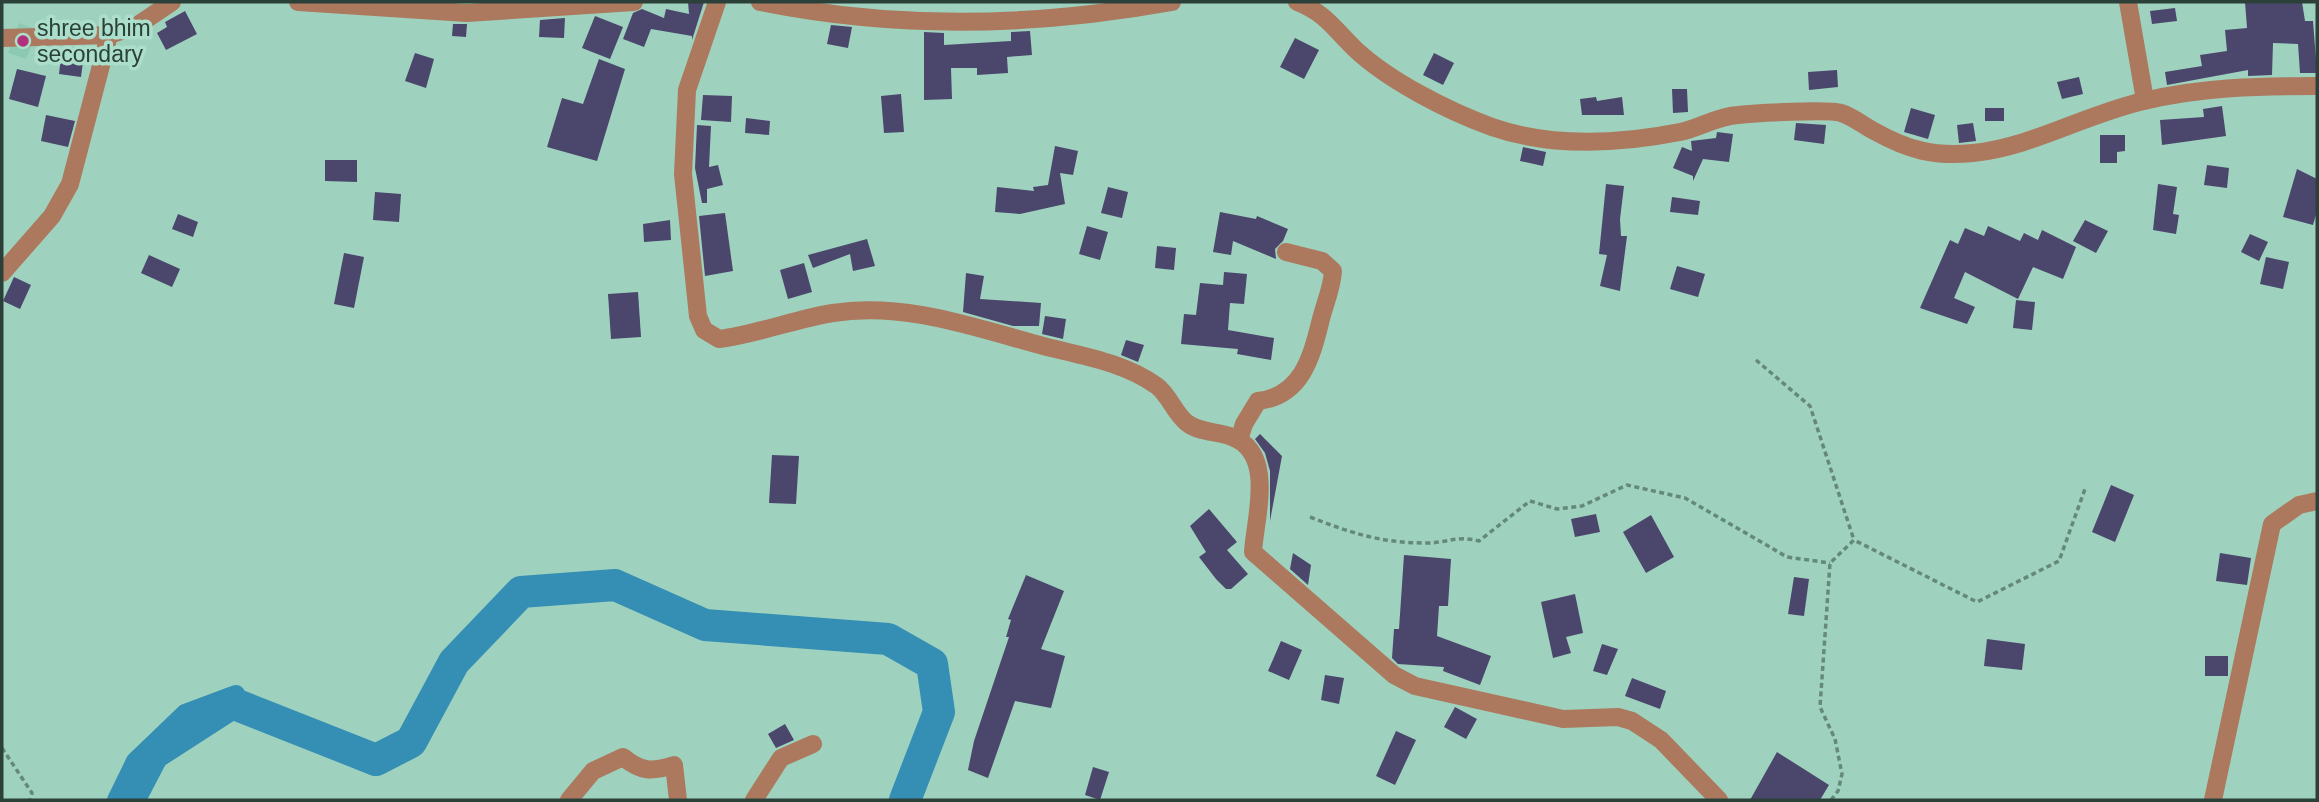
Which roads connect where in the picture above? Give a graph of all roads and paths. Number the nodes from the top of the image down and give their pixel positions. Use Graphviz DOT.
graph roads {
  1 [pos="172,2"];
  2 [pos="298,2"];
  3 [pos="634,2"];
  4 [pos="717,2"];
  5 [pos="760,2"];
  6 [pos="1172,2"];
  7 [pos="1297,2"];
  8 [pos="2128,2"];
  9 [pos="496,5"];
  10 [pos="109,35"];
  11 [pos="2,38"];
  12 [pos="2317,86"];
  13 [pos="2145,100"];
  14 [pos="1286,252"];
  15 [pos="2,273"];
  16 [pos="1755,360"];
  17 [pos="1239,440"];
  18 [pos="2085,489"];
  19 [pos="2317,501"];
  20 [pos="1310,517"];
  21 [pos="1854,540"];
  22 [pos="1830,563"];
  23 [pos="813,744"];
  24 [pos="2,748"];
  25 [pos="30,800"];
  26 [pos="569,800"];
  27 [pos="678,800"];
  28 [pos="754,800"];
  29 [pos="1719,800"];
  30 [pos="1831,800"];
  31 [pos="2213,800"];
  1 -- 10 [label="street"];
  2 -- 9 [label="street"];
  3 -- 9 [label="street"];
  4 -- 17 [label="street"];
  5 -- 6 [label="street"];
  7 -- 13 [label="street"];
  8 -- 13 [label="street"];
  10 -- 11 [label="street"];
  10 -- 15 [label="street"];
  12 -- 13 [label="street"];
  14 -- 17 [label="street"];
  16 -- 21 [label="path"];
  17 -- 29 [label="street"];
  18 -- 21 [label="path"];
  19 -- 31 [label="street"];
  20 -- 22 [label="path"];
  21 -- 22 [label="path"];
  22 -- 30 [label="path"];
  23 -- 28 [label="street"];
  24 -- 25 [label="path"];
  26 -- 27 [label="street"];
}
